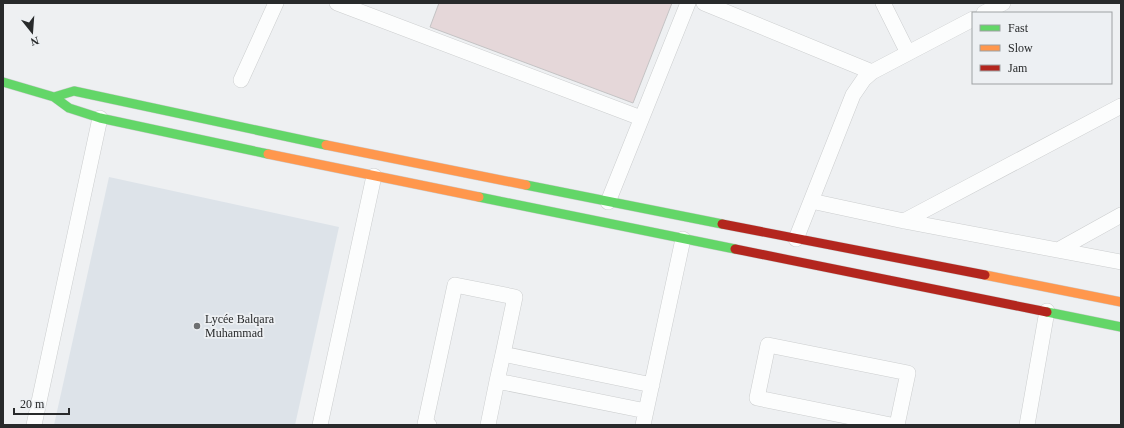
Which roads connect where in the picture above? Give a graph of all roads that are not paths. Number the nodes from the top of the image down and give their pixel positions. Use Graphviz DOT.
graph roads {
  1 [pos="276,3"];
  2 [pos="337,3"];
  3 [pos="688,3"];
  4 [pos="704,3"];
  5 [pos="883,3"];
  6 [pos="1003,3"];
  7 [pos="986,12"];
  8 [pos="972,20"];
  9 [pos="908,52"];
  10 [pos="872,72"];
  11 [pos="241,80"];
  12 [pos="3,82"];
  13 [pos="54,97"];
  14 [pos="1121,106"];
  15 [pos="100,118"];
  16 [pos="641,118"];
  17 [pos="374,176"];
  18 [pos="811,201"];
  19 [pos="608,202"];
  20 [pos="1121,215"];
  21 [pos="904,221"];
  22 [pos="683,239"];
  23 [pos="796,239"];
  24 [pos="1058,250"];
  25 [pos="1121,262"];
  26 [pos="1121,302"];
  27 [pos="1047,311"];
  28 [pos="1121,327"];
  29 [pos="503,354"];
  30 [pos="497,380"];
  31 [pos="652,385"];
  32 [pos="644,418"];
  33 [pos="34,425"];
  34 [pos="320,425"];
  35 [pos="429,425"];
  36 [pos="488,425"];
  37 [pos="891,425"];
  38 [pos="897,425"];
  39 [pos="1027,425"];
  1 -- 11 [label="street"];
  2 -- 16 [label="street"];
  3 -- 16 [label="street"];
  4 -- 10 [label="street"];
  5 -- 9 [label="street"];
  6 -- 7 [label="street"];
  8 -- 9 [label="street"];
  9 -- 10 [label="street"];
  10 -- 18 [label="street"];
  12 -- 13 [label="main road"];
  13 -- 15 [label="main road"];
  13 -- 19 [label="main road"];
  14 -- 21 [label="street"];
  15 -- 17 [label="main road"];
  15 -- 33 [label="street"];
  16 -- 19 [label="street"];
  17 -- 22 [label="main road"];
  17 -- 34 [label="street"];
  18 -- 21 [label="street"];
  18 -- 23 [label="street"];
  19 -- 23 [label="main road"];
  20 -- 24 [label="street"];
  21 -- 24 [label="street"];
  22 -- 27 [label="main road"];
  22 -- 31 [label="street"];
  23 -- 26 [label="main road"];
  24 -- 25 [label="street"];
  27 -- 28 [label="main road"];
  27 -- 39 [label="street"];
  29 -- 30 [label="street"];
  29 -- 31 [label="street"];
  29 -- 35 [label="street"];
  30 -- 32 [label="street"];
  30 -- 36 [label="street"];
  31 -- 32 [label="street"];
  37 -- 38 [label="street"];
}
